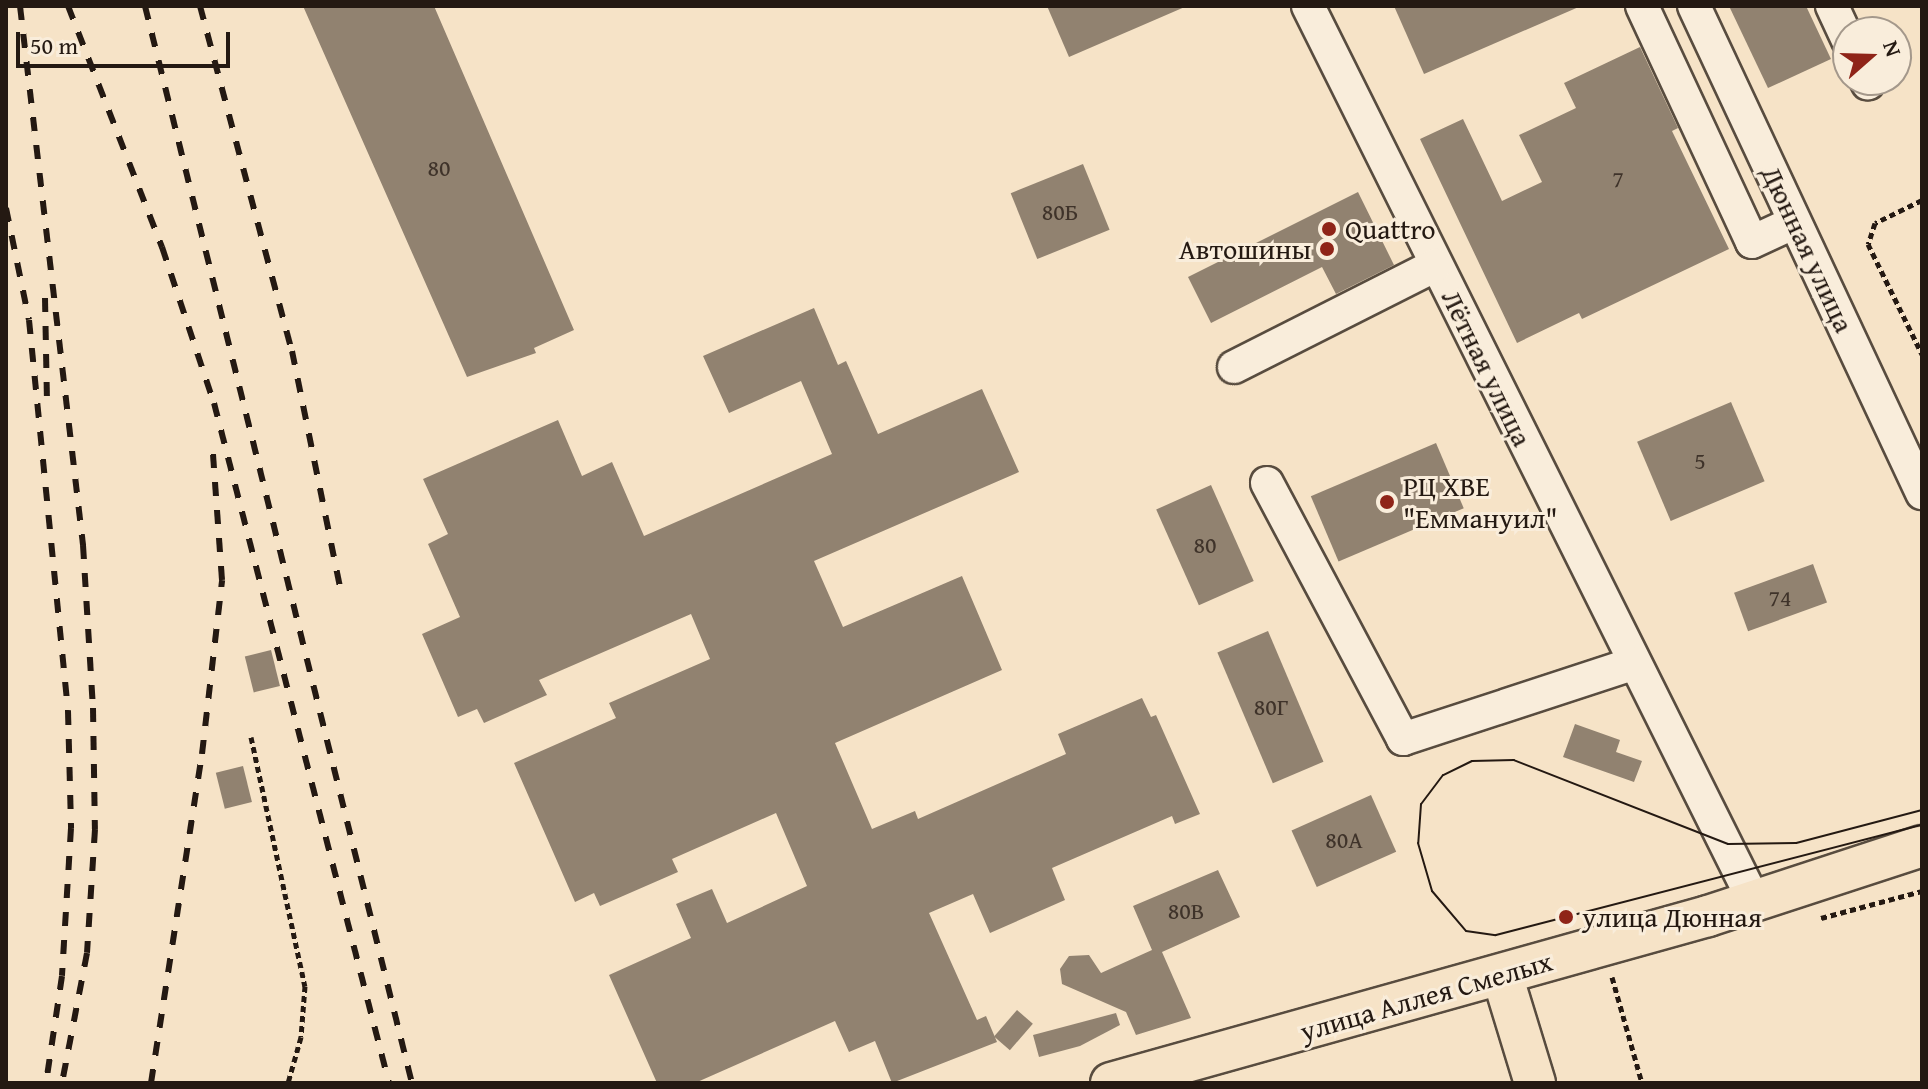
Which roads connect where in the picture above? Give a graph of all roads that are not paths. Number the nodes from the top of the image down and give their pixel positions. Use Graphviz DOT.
graph roads {
  1 [pos="1308,6"];
  2 [pos="1642,6"];
  3 [pos="1694,6"];
  4 [pos="1795,222"];
  5 [pos="1436,265"];
  6 [pos="1234,367"];
  7 [pos="1267,483"];
  8 [pos="1922,493"];
  9 [pos="1633,664"];
  10 [pos="1922,846"];
  11 [pos="1754,901"];
  12 [pos="1502,975"];
  13 [pos="1111,1083"];
  14 [pos="1535,1083"];
  1 -- 5 [label="street, Лётная улица"];
  2 -- 4 [label="street"];
  3 -- 4 [label="street, Дюнная улица"];
  4 -- 8 [label="street, Дюнная улица"];
  5 -- 6 [label="street"];
  5 -- 9 [label="street, Лётная улица"];
  7 -- 9 [label="street"];
  9 -- 11 [label="street, Лётная улица"];
  10 -- 11 [label="main road, улица Аллея Смелых"];
  11 -- 12 [label="main road, улица Аллея Смелых"];
  12 -- 13 [label="main road, улица Аллея Смелых"];
  12 -- 14 [label="main road"];
}
